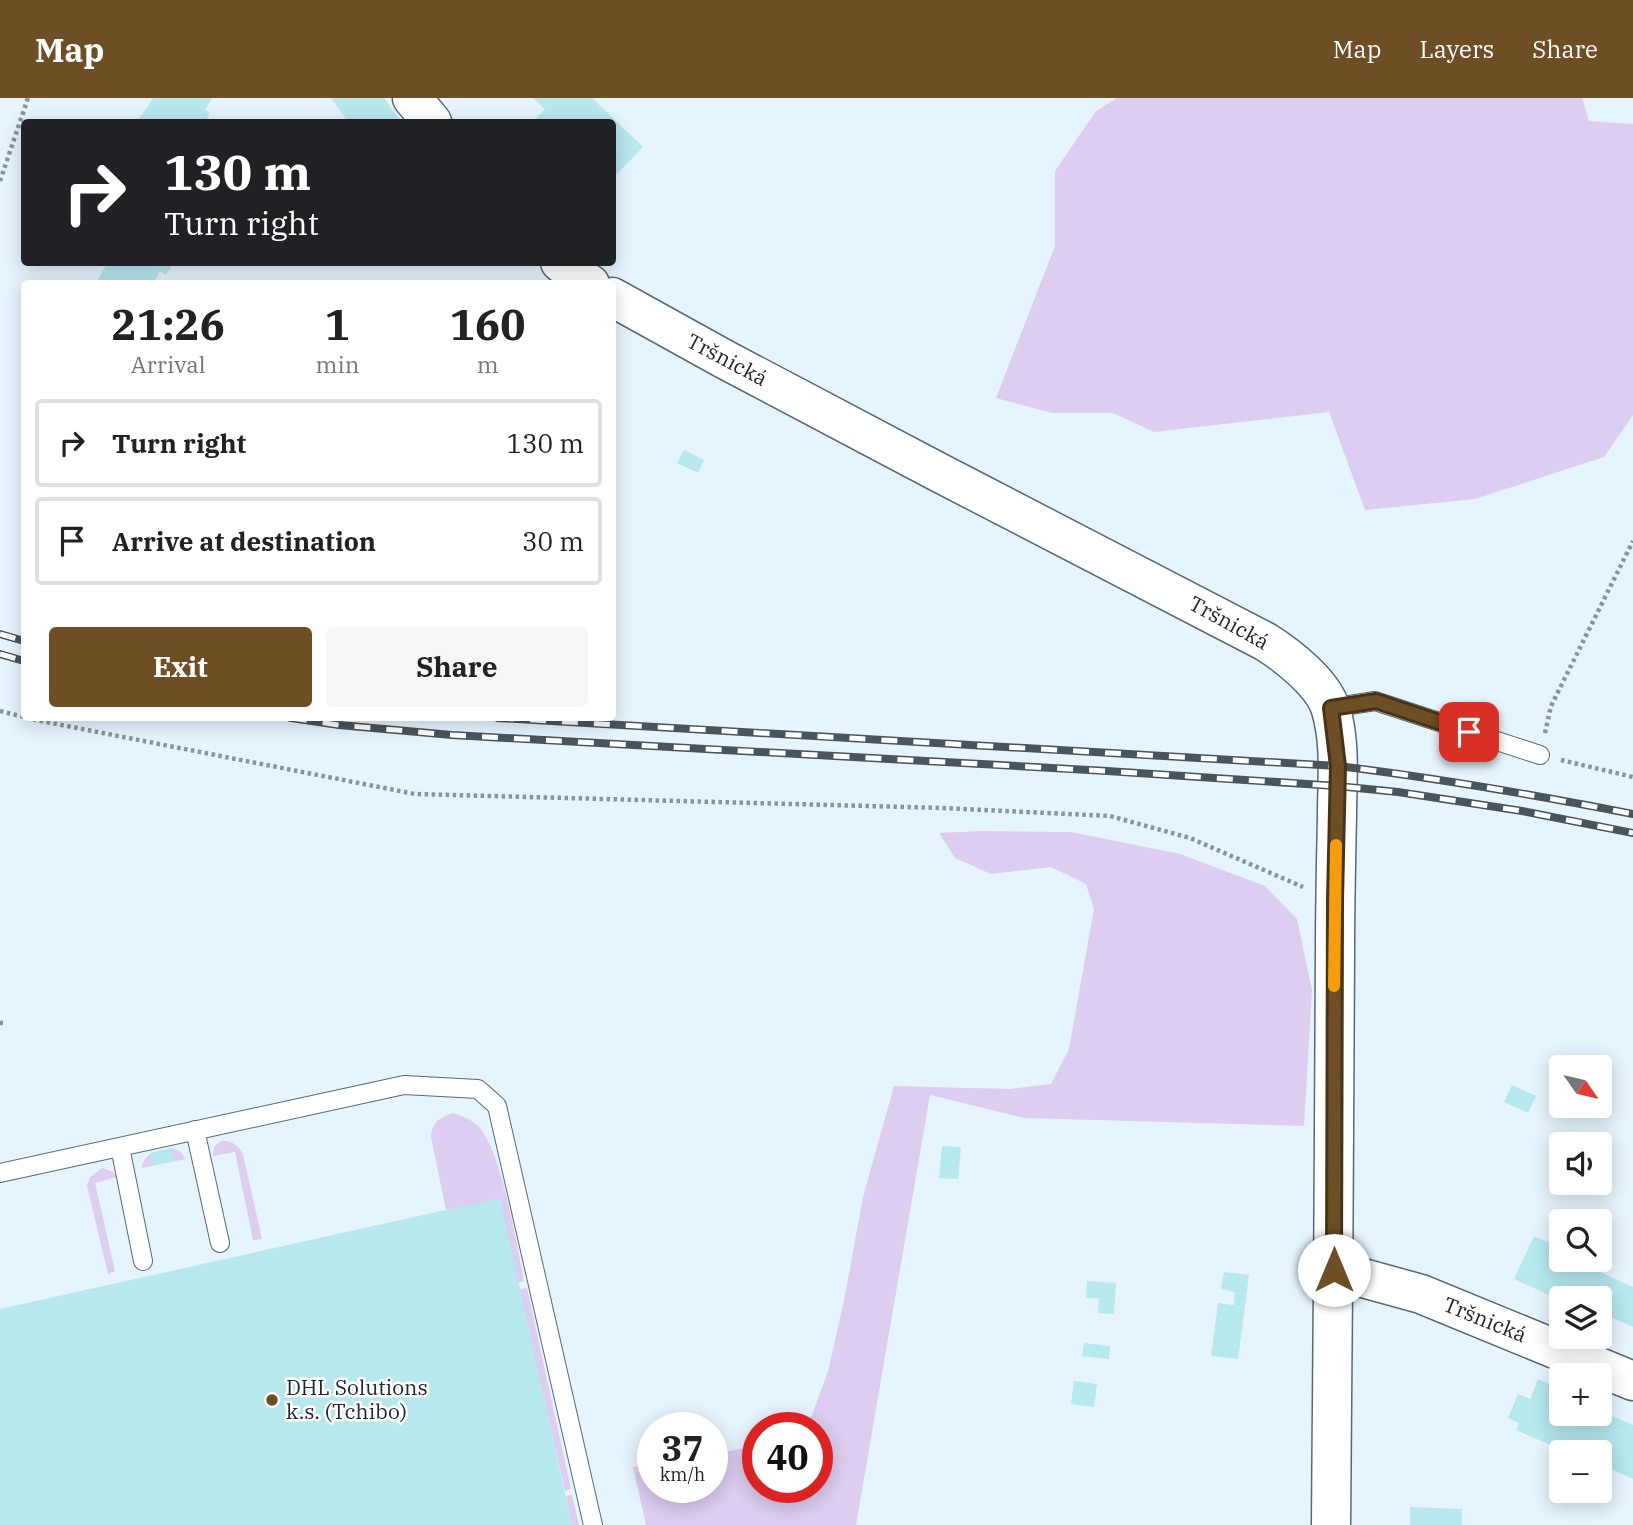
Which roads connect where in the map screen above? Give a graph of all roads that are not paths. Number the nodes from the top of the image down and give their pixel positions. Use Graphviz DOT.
graph roads {
  1 [pos="412,98"];
  2 [pos="430,119"];
  3 [pos="565,266"];
  4 [pos="583,280"];
  5 [pos="616,299"];
  6 [pos="1331,708"];
  7 [pos="1540,755"];
  8 [pos="195,1130"];
  9 [pos="120,1147"];
  10 [pos="0,1173"];
  11 [pos="220,1242"];
  12 [pos="143,1261"];
  13 [pos="1334,1270"];
  14 [pos="1633,1381"];
  15 [pos="593,1525"];
  16 [pos="1331,1525"];
  1 -- 2 [label="street"];
  3 -- 4 [label="street"];
  5 -- 6 [label="street, Tršnická"];
  6 -- 7 [label="lane"];
  6 -- 13 [label="street, Tršnická"];
  8 -- 9 [label="lane"];
  8 -- 11 [label="lane"];
  8 -- 15 [label="lane"];
  9 -- 10 [label="lane"];
  9 -- 12 [label="lane"];
  13 -- 14 [label="street, Tršnická"];
  13 -- 16 [label="street, Tršnická"];
}
